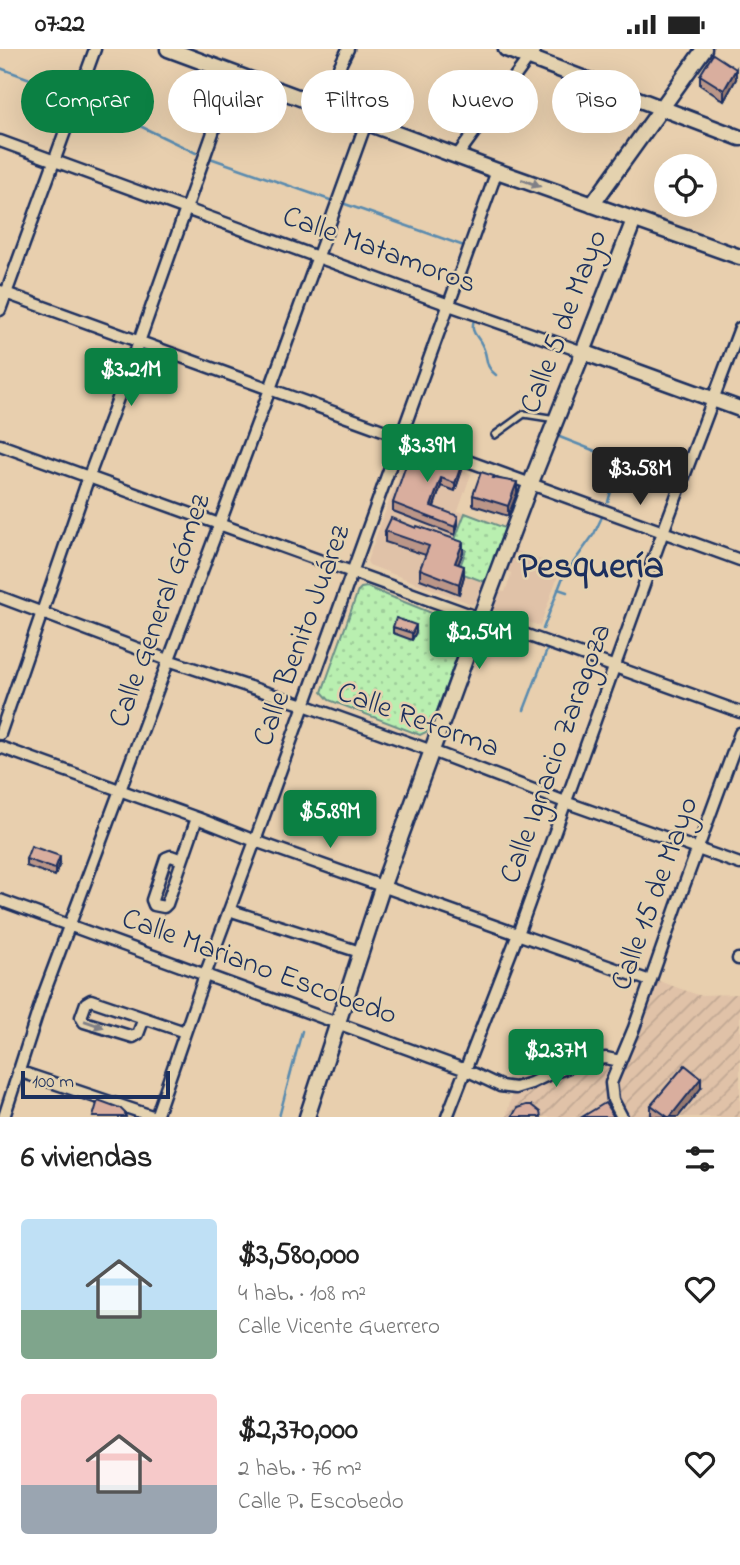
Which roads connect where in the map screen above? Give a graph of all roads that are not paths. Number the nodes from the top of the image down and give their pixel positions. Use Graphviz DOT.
graph roads {
  1 [pos="95,49"];
  2 [pos="168,49"];
  3 [pos="348,49"];
  4 [pos="506,49"];
  5 [pos="705,49"];
  6 [pos="185,52"];
  7 [pos="531,53"];
  8 [pos="229,70"];
  9 [pos="338,70"];
  10 [pos="661,109"];
  11 [pos="212,133"];
  12 [pos="362,133"];
  13 [pos="394,133"];
  14 [pos="740,138"];
  15 [pos="0,141"];
  16 [pos="457,156"];
  17 [pos="54,160"];
  18 [pos="497,171"];
  19 [pos="592,205"];
  20 [pos="186,208"];
  21 [pos="634,220"];
  22 [pos="318,257"];
  23 [pos="740,257"];
  24 [pos="3,292"];
  25 [pos="449,305"];
  26 [pos="0,310"];
  27 [pos="740,328"];
  28 [pos="139,342"];
  29 [pos="583,352"];
  30 [pos="270,389"];
  31 [pos="713,400"];
  32 [pos="740,409"];
  33 [pos="556,419"];
  34 [pos="495,435"];
  35 [pos="401,438"];
  36 [pos="0,445"];
  37 [pos="89,476"];
  38 [pos="530,485"];
  39 [pos="219,523"];
  40 [pos="663,531"];
  41 [pos="740,560"];
  42 [pos="353,572"];
  43 [pos="0,597"];
  44 [pos="41,613"];
  45 [pos="480,618"];
  46 [pos="169,660"];
  47 [pos="615,667"];
  48 [pos="304,705"];
  49 [pos="740,712"];
  50 [pos="740,733"];
  51 [pos="0,734"];
  52 [pos="0,747"];
  53 [pos="432,751"];
  54 [pos="121,790"];
  55 [pos="565,803"];
  56 [pos="197,818"];
  57 [pos="255,841"];
  58 [pos="697,849"];
  59 [pos="182,860"];
  60 [pos="740,864"];
  61 [pos="383,885"];
  62 [pos="0,900"];
  63 [pos="235,912"];
  64 [pos="69,924"];
  65 [pos="518,934"];
  66 [pos="360,952"];
  67 [pos="205,975"];
  68 [pos="650,981"];
  69 [pos="144,1018"];
  70 [pos="338,1023"];
  71 [pos="185,1032"];
  72 [pos="620,1061"];
  73 [pos="466,1070"];
  74 [pos="18,1071"];
  75 [pos="620,1114"];
  76 [pos="4,1117"];
  77 [pos="156,1117"];
  78 [pos="307,1117"];
  79 [pos="447,1117"];
  1 -- 17 [label="street"];
  2 -- 6 [label="street"];
  3 -- 9 [label="street"];
  4 -- 7 [label="street"];
  5 -- 10 [label="street, Calle 5 de Mayo"];
  6 -- 8 [label="street"];
  7 -- 10 [label="street"];
  7 -- 16 [label="street"];
  10 -- 14 [label="street"];
  10 -- 19 [label="street, Calle 5 de Mayo"];
  11 -- 20 [label="street"];
  12 -- 22 [label="street, Calle General Gómez"];
  13 -- 16 [label="street"];
  15 -- 17 [label="street, Calle Matamoros"];
  16 -- 18 [label="street"];
  17 -- 20 [label="street, Calle Matamoros"];
  17 -- 24 [label="street"];
  18 -- 19 [label="street, one-way"];
  18 -- 25 [label="street, Calle Benito Juárez"];
  19 -- 21 [label="street"];
  20 -- 22 [label="street, Calle Matamoros"];
  20 -- 28 [label="street"];
  21 -- 23 [label="street"];
  21 -- 29 [label="street, Calle 5 de Mayo"];
  22 -- 25 [label="street, Calle Matamoros"];
  22 -- 30 [label="street, Calle General Gómez"];
  24 -- 26 [label="street"];
  24 -- 28 [label="street"];
  25 -- 29 [label="street, Calle Matamoros"];
  25 -- 35 [label="street, Calle Benito Juárez"];
  27 -- 31 [label="street, Calle Ignacio Zaragoza"];
  28 -- 30 [label="street"];
  28 -- 37 [label="street"];
  29 -- 31 [label="street, Calle Matamoros"];
  29 -- 33 [label="street, Calle 5 de Mayo"];
  30 -- 35 [label="street"];
  30 -- 39 [label="street, Calle General Gómez"];
  31 -- 32 [label="street, Calle Matamoros"];
  31 -- 40 [label="street, Calle Ignacio Zaragoza"];
  33 -- 34 [label="lane"];
  33 -- 38 [label="street, Calle 5 de Mayo"];
  35 -- 38 [label="street"];
  35 -- 42 [label="street, Calle Benito Juárez"];
  36 -- 37 [label="street"];
  37 -- 39 [label="street"];
  37 -- 44 [label="street"];
  38 -- 40 [label="street"];
  38 -- 45 [label="street, Calle 5 de Mayo"];
  39 -- 42 [label="street"];
  39 -- 46 [label="street, Calle General Gómez"];
  40 -- 41 [label="street"];
  40 -- 47 [label="street, Calle Ignacio Zaragoza"];
  42 -- 45 [label="street"];
  42 -- 48 [label="street, Calle Benito Juárez"];
  43 -- 44 [label="street, Calle Reforma"];
  44 -- 46 [label="street, Calle Reforma"];
  44 -- 51 [label="street"];
  45 -- 47 [label="street"];
  45 -- 53 [label="street, Calle 5 de Mayo"];
  46 -- 48 [label="street, Calle Reforma"];
  46 -- 54 [label="street, Calle General Gómez"];
  47 -- 49 [label="street"];
  47 -- 55 [label="street, Calle Ignacio Zaragoza"];
  48 -- 53 [label="street, Calle Reforma"];
  48 -- 57 [label="street, Calle Benito Juárez"];
  50 -- 58 [label="street, Calle 15 de Mayo"];
  52 -- 54 [label="street"];
  53 -- 55 [label="street, Calle Reforma"];
  53 -- 61 [label="street, Calle 5 de Mayo"];
  54 -- 56 [label="street"];
  54 -- 64 [label="street, Calle General Gómez"];
  55 -- 58 [label="street, Calle Reforma"];
  55 -- 65 [label="street, Calle Ignacio Zaragoza"];
  56 -- 57 [label="street"];
  56 -- 59 [label="street"];
  57 -- 61 [label="street"];
  57 -- 67 [label="street, Calle Benito Juárez"];
  58 -- 60 [label="street, Calle Reforma"];
  58 -- 68 [label="street, Calle 15 de Mayo"];
  59 -- 59 [label="street"];
  61 -- 65 [label="street"];
  61 -- 66 [label="street, Calle 5 de Mayo"];
  62 -- 64 [label="street, Calle Mariano Escobedo"];
  63 -- 66 [label="street"];
  64 -- 67 [label="street, Calle Mariano Escobedo"];
  64 -- 74 [label="street, Calle General Gómez"];
  65 -- 68 [label="street"];
  65 -- 73 [label="street, Calle Ignacio Zaragoza"];
  66 -- 70 [label="street, Calle 5 de Mayo"];
  67 -- 70 [label="street, Calle Mariano Escobedo"];
  67 -- 71 [label="street, Calle Benito Juárez"];
  68 -- 72 [label="street, Calle 15 de Mayo"];
  69 -- 69 [label="street, one-way"];
  69 -- 71 [label="street"];
  70 -- 73 [label="street, Calle Mariano Escobedo"];
  70 -- 78 [label="street, Calle 5 de Mayo"];
  71 -- 77 [label="street, Calle Benito Juárez"];
  72 -- 73 [label="street, Calle Mariano Escobedo"];
  72 -- 75 [label="street, Calle 15 de Mayo"];
  73 -- 79 [label="street, Calle Ignacio Zaragoza"];
  74 -- 76 [label="street, Calle General Gómez"];
  74 -- 77 [label="street"];
}
